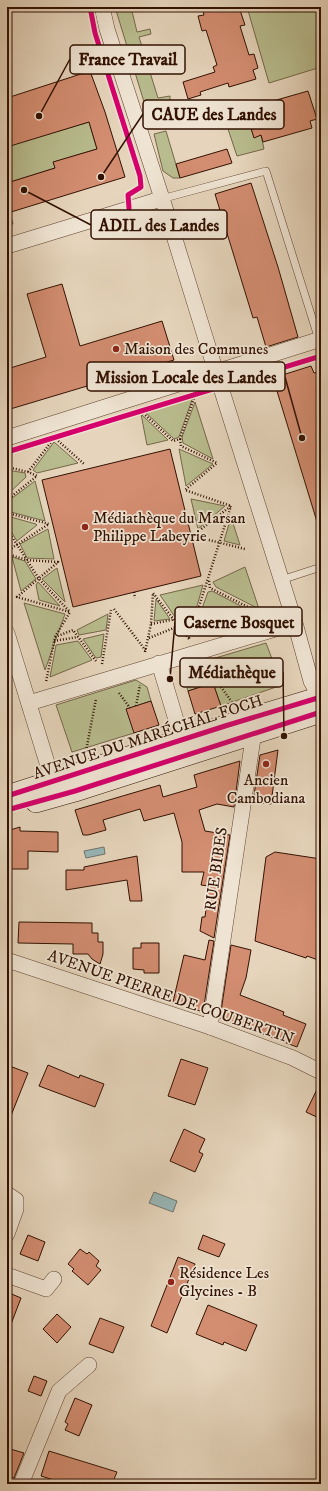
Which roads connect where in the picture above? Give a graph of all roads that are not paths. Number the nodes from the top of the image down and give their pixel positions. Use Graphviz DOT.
graph roads {
  1 [pos="102,7"];
  2 [pos="161,199"];
  3 [pos="7,246"];
  4 [pos="320,340"];
  5 [pos="219,379"];
  6 [pos="7,438"];
  7 [pos="321,567"];
  8 [pos="281,580"];
  9 [pos="295,623"];
  10 [pos="7,633"];
  11 [pos="159,663"];
  12 [pos="321,701"];
  13 [pos="29,703"];
  14 [pos="255,724"];
  15 [pos="182,740"];
  16 [pos="208,747"];
  17 [pos="53,782"];
  18 [pos="75,791"];
  19 [pos="7,796"];
  20 [pos="7,810"];
  21 [pos="7,960"];
  22 [pos="210,1027"];
  23 [pos="321,1072"];
  24 [pos="7,1194"];
  25 [pos="7,1234"];
  26 [pos="7,1275"];
  27 [pos="54,1279"];
  28 [pos="89,1365"];
  29 [pos="21,1484"];
  1 -- 2 [label="street"];
  2 -- 3 [label="street"];
  2 -- 4 [label="lane"];
  2 -- 5 [label="street"];
  4 -- 5 [label="street"];
  5 -- 6 [label="street"];
  5 -- 8 [label="street"];
  7 -- 8 [label="lane"];
  8 -- 9 [label="street"];
  9 -- 11 [label="street"];
  9 -- 12 [label="street"];
  10 -- 13 [label="street"];
  11 -- 13 [label="street"];
  11 -- 15 [label="street"];
  12 -- 14 [label="main road, AVENUE DU MARÉCHAL FOCH"];
  13 -- 17 [label="street"];
  14 -- 15 [label="main road, AVENUE DU MARÉCHAL FOCH"];
  14 -- 16 [label="main road, AVENUE DU MARÉCHAL FOCH"];
  14 -- 22 [label="street, RUE BIBES"];
  15 -- 16 [label="street, AVENUE DU MARÉCHAL FOCH"];
  15 -- 17 [label="main road, AVENUE DU MARÉCHAL FOCH"];
  15 -- 18 [label="street"];
  16 -- 18 [label="main road, AVENUE DU MARÉCHAL FOCH"];
  17 -- 19 [label="main road, AVENUE DU MARÉCHAL FOCH"];
  18 -- 20 [label="main road, AVENUE DU MARÉCHAL FOCH"];
  21 -- 22 [label="street, AVENUE PIERRE DE COUBERTIN"];
  22 -- 23 [label="street, AVENUE PIERRE DE COUBERTIN"];
  24 -- 25 [label="street"];
  26 -- 27 [label="street"];
  28 -- 29 [label="street"];
}
